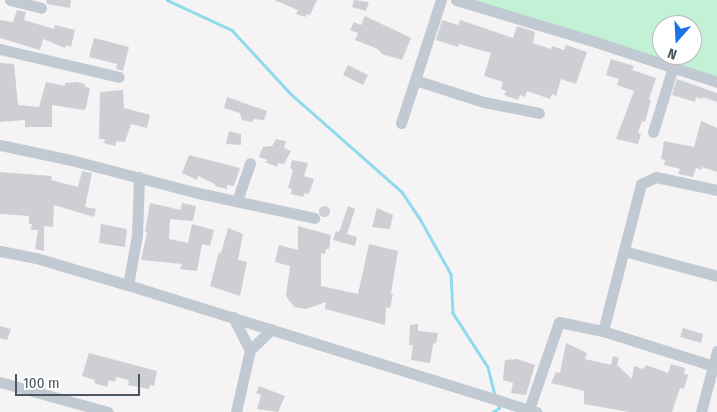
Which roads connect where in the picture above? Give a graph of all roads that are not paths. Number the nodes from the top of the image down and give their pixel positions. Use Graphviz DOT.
graph roads {
  1 [pos="10,0"];
  2 [pos="441,0"];
  3 [pos="456,0"];
  4 [pos="41,8"];
  5 [pos="0,49"];
  6 [pos="673,67"];
  7 [pos="119,77"];
  8 [pos="415,80"];
  9 [pos="717,82"];
  10 [pos="539,113"];
  11 [pos="401,123"];
  12 [pos="653,132"];
  13 [pos="0,145"];
  14 [pos="250,162"];
  15 [pos="139,177"];
  16 [pos="717,190"];
  17 [pos="237,201"];
  18 [pos="314,218"];
  19 [pos="0,251"];
  20 [pos="624,251"];
  21 [pos="717,276"];
  22 [pos="128,285"];
  23 [pos="233,317"];
  24 [pos="272,329"];
  25 [pos="603,331"];
  26 [pos="250,350"];
  27 [pos="717,352"];
  28 [pos="714,366"];
  29 [pos="0,382"];
  30 [pos="531,411"];
  31 [pos="108,412"];
  32 [pos="236,412"];
  33 [pos="701,412"];
  1 -- 4 [label="street"];
  2 -- 8 [label="street"];
  3 -- 6 [label="street"];
  5 -- 7 [label="street"];
  6 -- 9 [label="street"];
  6 -- 12 [label="street"];
  8 -- 10 [label="street"];
  8 -- 11 [label="street"];
  13 -- 15 [label="street"];
  14 -- 17 [label="street"];
  15 -- 17 [label="street"];
  15 -- 22 [label="street"];
  16 -- 20 [label="street"];
  17 -- 18 [label="street"];
  19 -- 22 [label="street"];
  20 -- 21 [label="street"];
  20 -- 25 [label="street"];
  22 -- 23 [label="street"];
  23 -- 24 [label="street"];
  23 -- 26 [label="street"];
  24 -- 26 [label="street"];
  24 -- 30 [label="street"];
  25 -- 28 [label="street"];
  25 -- 30 [label="street"];
  26 -- 32 [label="street"];
  27 -- 28 [label="street"];
  28 -- 33 [label="street"];
  29 -- 31 [label="street"];
}
